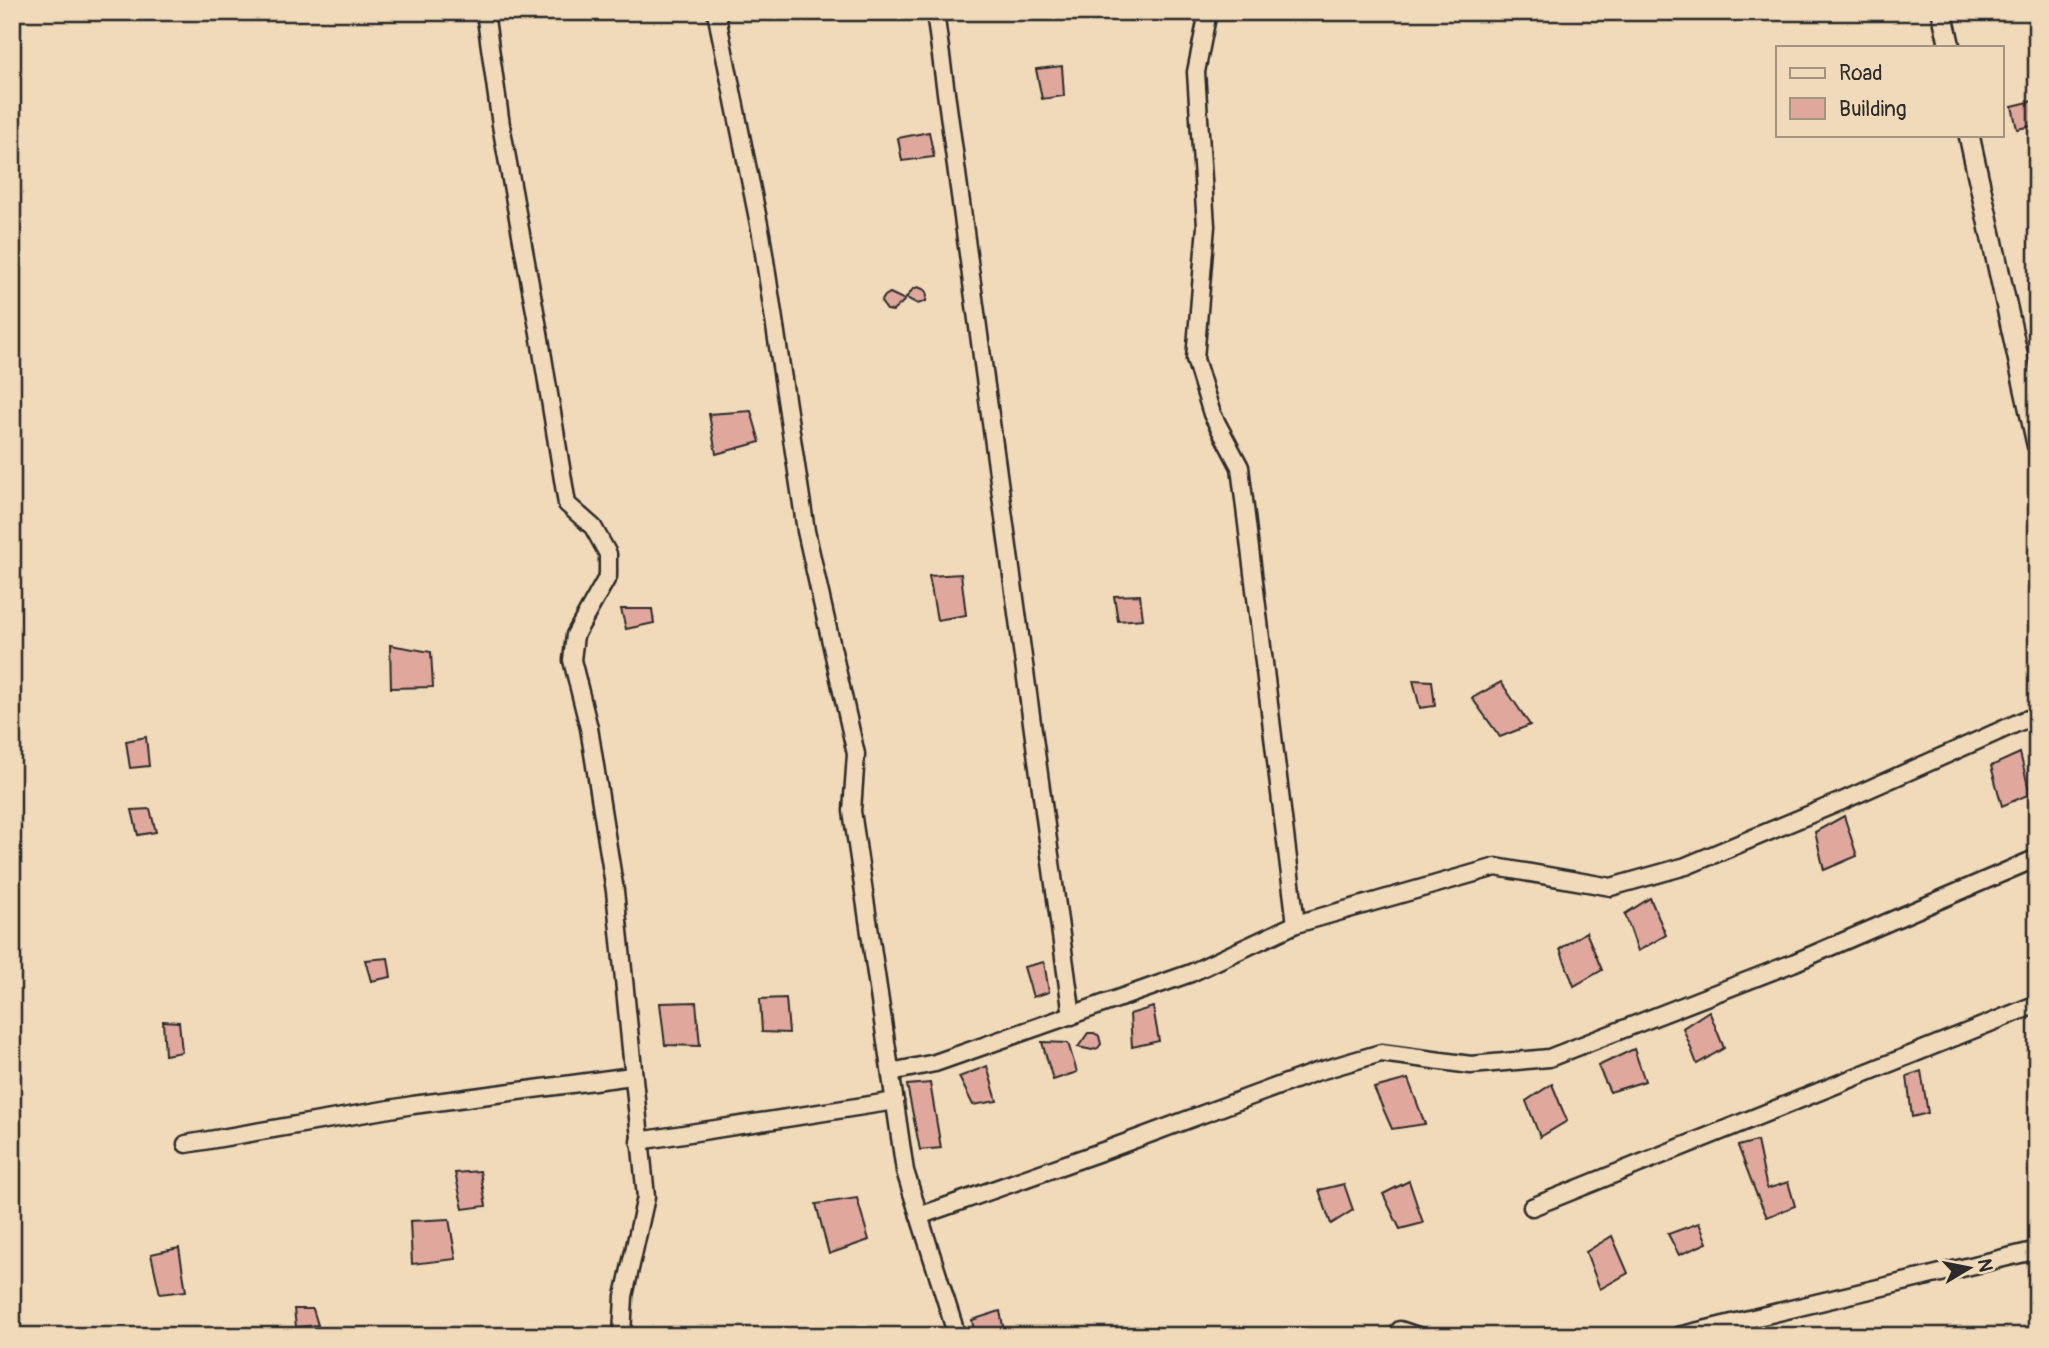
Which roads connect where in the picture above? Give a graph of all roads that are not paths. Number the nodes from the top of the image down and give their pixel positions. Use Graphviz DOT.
graph roads {
  1 [pos="485,12"];
  2 [pos="716,12"];
  3 [pos="935,12"];
  4 [pos="1208,12"];
  5 [pos="1942,12"];
  6 [pos="1950,46"];
  7 [pos="1969,136"];
  8 [pos="2037,444"];
  9 [pos="2037,718"];
  10 [pos="2037,858"];
  11 [pos="1296,924"];
  12 [pos="2037,1004"];
  13 [pos="1072,1016"];
  14 [pos="891,1072"];
  15 [pos="632,1076"];
  16 [pos="895,1101"];
  17 [pos="639,1141"];
  18 [pos="186,1144"];
  19 [pos="1532,1207"];
  20 [pos="919,1216"];
  21 [pos="2037,1250"];
  22 [pos="1400,1330"];
  23 [pos="622,1336"];
  24 [pos="957,1336"];
  25 [pos="1418,1336"];
  26 [pos="1678,1336"];
  1 -- 15 [label="street"];
  2 -- 14 [label="street"];
  3 -- 13 [label="street"];
  4 -- 11 [label="street"];
  5 -- 6 [label="street"];
  7 -- 8 [label="street"];
  9 -- 11 [label="street"];
  10 -- 20 [label="street"];
  11 -- 13 [label="street"];
  12 -- 19 [label="street"];
  13 -- 14 [label="street"];
  14 -- 16 [label="street"];
  15 -- 17 [label="street"];
  15 -- 18 [label="street"];
  16 -- 17 [label="street"];
  16 -- 20 [label="street"];
  17 -- 23 [label="street"];
  20 -- 24 [label="street"];
  21 -- 26 [label="street"];
  22 -- 25 [label="street"];
}
